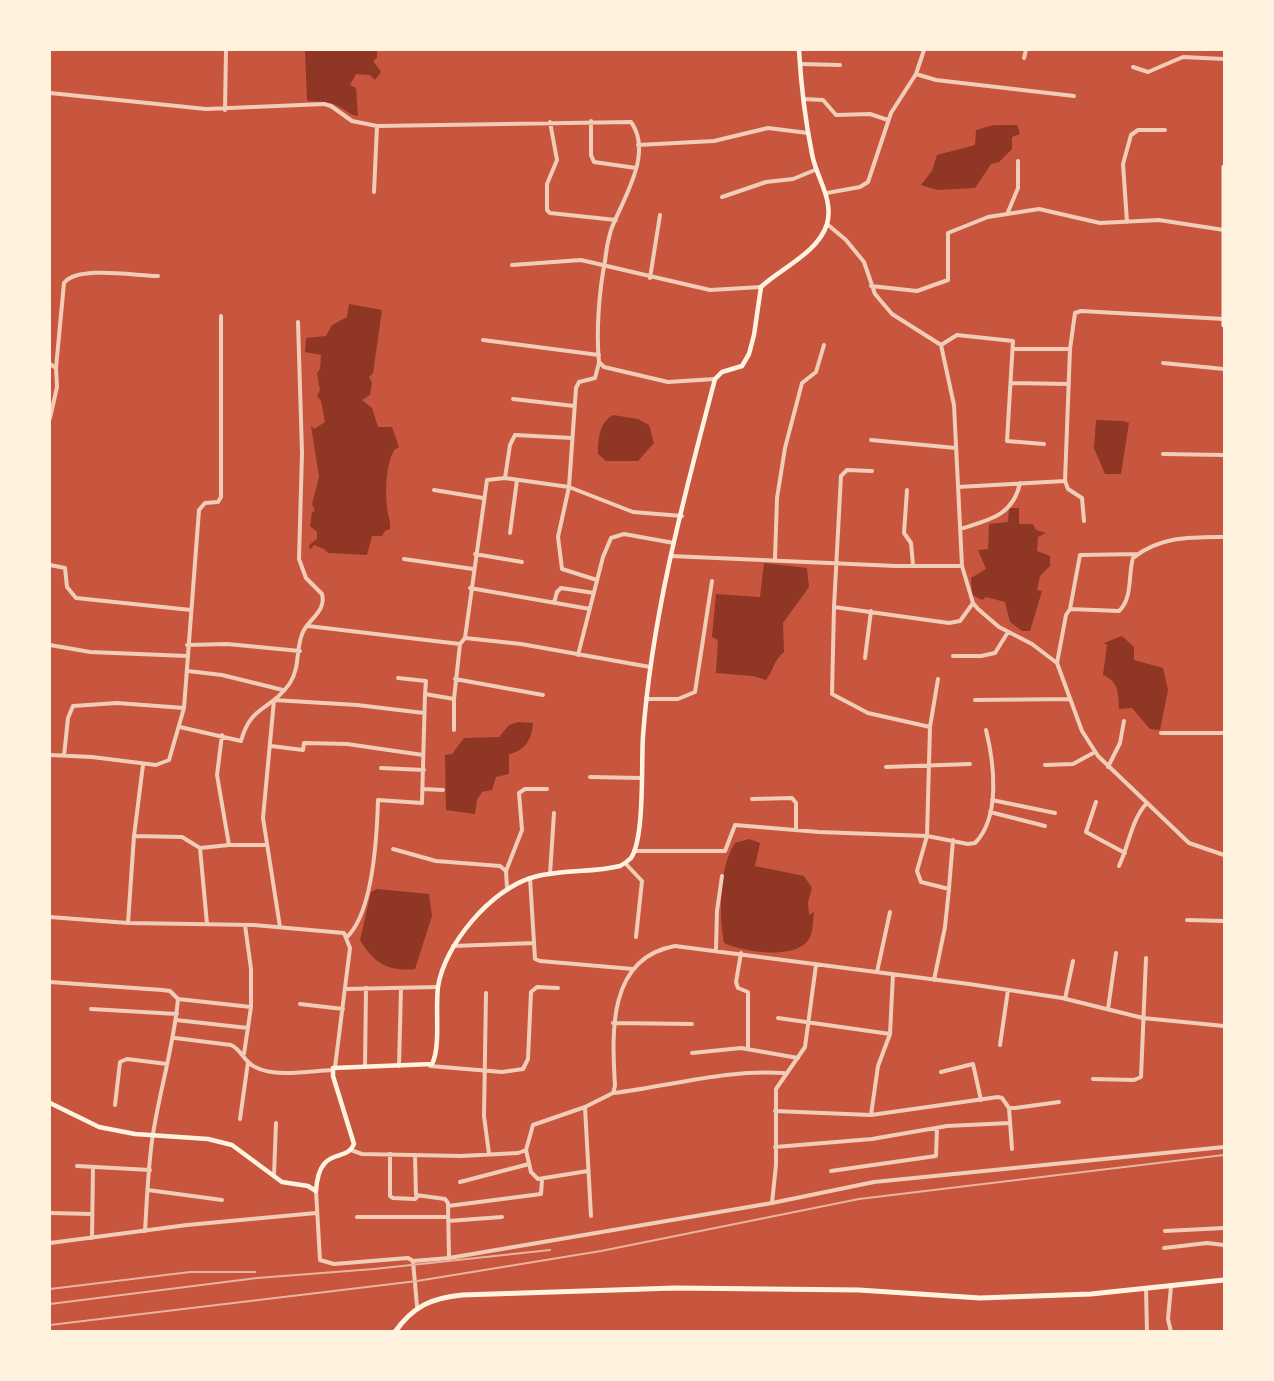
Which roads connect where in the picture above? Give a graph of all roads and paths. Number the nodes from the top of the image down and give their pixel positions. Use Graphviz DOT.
graph roads {
  1 [pos="226,50"];
  2 [pos="799,50"];
  3 [pos="924,50"];
  4 [pos="1026,50"];
  5 [pos="1024,58"];
  6 [pos="1224,58"];
  7 [pos="800,64"];
  8 [pos="840,65"];
  9 [pos="1133,67"];
  10 [pos="916,74"];
  11 [pos="50,93"];
  12 [pos="1074,96"];
  13 [pos="802,99"];
  14 [pos="225,110"];
  15 [pos="888,120"];
  16 [pos="591,121"];
  17 [pos="550,122"];
  18 [pos="377,126"];
  19 [pos="1165,130"];
  20 [pos="808,133"];
  21 [pos="638,145"];
  22 [pos="1018,161"];
  23 [pos="1224,167"];
  24 [pos="636,168"];
  25 [pos="815,170"];
  26 [pos="374,192"];
  27 [pos="827,193"];
  28 [pos="722,197"];
  29 [pos="1008,212"];
  30 [pos="660,215"];
  31 [pos="616,220"];
  32 [pos="1127,222"];
  33 [pos="827,224"];
  34 [pos="1224,230"];
  35 [pos="604,264"];
  36 [pos="512,265"];
  37 [pos="158,276"];
  38 [pos="650,278"];
  39 [pos="761,286"];
  40 [pos="872,286"];
  41 [pos="221,316"];
  42 [pos="1224,319"];
  43 [pos="298,321"];
  44 [pos="1224,325"];
  45 [pos="483,340"];
  46 [pos="824,345"];
  47 [pos="941,345"];
  48 [pos="1014,349"];
  49 [pos="1070,349"];
  50 [pos="599,355"];
  51 [pos="599,362"];
  52 [pos="1163,363"];
  53 [pos="50,364"];
  54 [pos="56,368"];
  55 [pos="1224,369"];
  56 [pos="715,379"];
  57 [pos="1012,383"];
  58 [pos="1069,384"];
  59 [pos="513,399"];
  60 [pos="574,406"];
  61 [pos="50,418"];
  62 [pos="572,438"];
  63 [pos="871,440"];
  64 [pos="1044,444"];
  65 [pos="956,448"];
  66 [pos="1163,454"];
  67 [pos="1224,455"];
  68 [pos="872,471"];
  69 [pos="505,478"];
  70 [pos="517,480"];
  71 [pos="1065,481"];
  72 [pos="1020,483"];
  73 [pos="569,487"];
  74 [pos="958,487"];
  75 [pos="434,490"];
  76 [pos="907,490"];
  77 [pos="483,498"];
  78 [pos="682,516"];
  79 [pos="1083,521"];
  80 [pos="960,529"];
  81 [pos="510,532"];
  82 [pos="1224,537"];
  83 [pos="675,543"];
  84 [pos="475,554"];
  85 [pos="1138,554"];
  86 [pos="671,556"];
  87 [pos="404,558"];
  88 [pos="775,559"];
  89 [pos="522,562"];
  90 [pos="836,562"];
  91 [pos="50,564"];
  92 [pos="913,565"];
  93 [pos="962,566"];
  94 [pos="473,568"];
  95 [pos="597,580"];
  96 [pos="712,581"];
  97 [pos="470,588"];
  98 [pos="594,593"];
  99 [pos="554,603"];
  100 [pos="973,603"];
  101 [pos="834,607"];
  102 [pos="590,609"];
  103 [pos="1070,609"];
  104 [pos="191,610"];
  105 [pos="871,610"];
  106 [pos="307,626"];
  107 [pos="1008,632"];
  108 [pos="465,638"];
  109 [pos="460,644"];
  110 [pos="50,645"];
  111 [pos="187,645"];
  112 [pos="300,651"];
  113 [pos="578,655"];
  114 [pos="187,656"];
  115 [pos="953,656"];
  116 [pos="865,658"];
  117 [pos="1057,663"];
  118 [pos="650,667"];
  119 [pos="188,671"];
  120 [pos="398,678"];
  121 [pos="455,679"];
  122 [pos="938,679"];
  123 [pos="284,690"];
  124 [pos="425,694"];
  125 [pos="543,695"];
  126 [pos="454,699"];
  127 [pos="646,699"];
  128 [pos="1070,699"];
  129 [pos="274,700"];
  130 [pos="975,700"];
  131 [pos="184,708"];
  132 [pos="424,712"];
  133 [pos="1124,721"];
  134 [pos="180,727"];
  135 [pos="930,727"];
  136 [pos="454,730"];
  137 [pos="986,730"];
  138 [pos="1161,733"];
  139 [pos="1224,733"];
  140 [pos="222,735"];
  141 [pos="271,746"];
  142 [pos="1095,752"];
  143 [pos="50,755"];
  144 [pos="423,755"];
  145 [pos="64,756"];
  146 [pos="928,764"];
  147 [pos="969,764"];
  148 [pos="143,765"];
  149 [pos="1045,765"];
  150 [pos="886,767"];
  151 [pos="1108,767"];
  152 [pos="381,768"];
  153 [pos="424,770"];
  154 [pos="590,777"];
  155 [pos="641,778"];
  156 [pos="423,789"];
  157 [pos="547,789"];
  158 [pos="443,790"];
  159 [pos="752,799"];
  160 [pos="992,800"];
  161 [pos="1096,802"];
  162 [pos="1146,804"];
  163 [pos="990,812"];
  164 [pos="554,813"];
  165 [pos="1055,813"];
  166 [pos="1045,826"];
  167 [pos="796,830"];
  168 [pos="134,836"];
  169 [pos="927,836"];
  170 [pos="953,840"];
  171 [pos="229,845"];
  172 [pos="267,846"];
  173 [pos="200,848"];
  174 [pos="393,849"];
  175 [pos="634,851"];
  176 [pos="1125,853"];
  177 [pos="1224,855"];
  178 [pos="625,863"];
  179 [pos="1119,866"];
  180 [pos="506,871"];
  181 [pos="550,874"];
  182 [pos="722,876"];
  183 [pos="530,878"];
  184 [pos="507,888"];
  185 [pos="949,889"];
  186 [pos="890,912"];
  187 [pos="50,917"];
  188 [pos="1187,920"];
  189 [pos="1224,921"];
  190 [pos="128,923"];
  191 [pos="207,924"];
  192 [pos="245,925"];
  193 [pos="280,927"];
  194 [pos="347,937"];
  195 [pos="636,937"];
  196 [pos="534,943"];
  197 [pos="453,946"];
  198 [pos="716,949"];
  199 [pos="1116,952"];
  200 [pos="741,953"];
  201 [pos="1146,958"];
  202 [pos="1073,961"];
  203 [pos="816,965"];
  204 [pos="633,969"];
  205 [pos="877,972"];
  206 [pos="893,974"];
  207 [pos="934,981"];
  208 [pos="50,982"];
  209 [pos="438,987"];
  210 [pos="366,988"];
  211 [pos="401,988"];
  212 [pos="558,988"];
  213 [pos="346,989"];
  214 [pos="1008,990"];
  215 [pos="486,993"];
  216 [pos="178,999"];
  217 [pos="1065,999"];
  218 [pos="300,1004"];
  219 [pos="251,1007"];
  220 [pos="91,1009"];
  221 [pos="343,1009"];
  222 [pos="1108,1009"];
  223 [pos="176,1017"];
  224 [pos="778,1018"];
  225 [pos="1143,1018"];
  226 [pos="808,1021"];
  227 [pos="613,1023"];
  228 [pos="692,1024"];
  229 [pos="1224,1026"];
  230 [pos="248,1028"];
  231 [pos="890,1034"];
  232 [pos="175,1038"];
  233 [pos="1000,1045"];
  234 [pos="747,1048"];
  235 [pos="692,1053"];
  236 [pos="244,1054"];
  237 [pos="798,1058"];
  238 [pos="248,1062"];
  239 [pos="166,1064"];
  240 [pos="365,1066"];
  241 [pos="399,1066"];
  242 [pos="430,1066"];
  243 [pos="334,1068"];
  244 [pos="484,1070"];
  245 [pos="941,1072"];
  246 [pos="785,1073"];
  247 [pos="1093,1079"];
  248 [pos="613,1093"];
  249 [pos="981,1100"];
  250 [pos="1059,1102"];
  251 [pos="50,1103"];
  252 [pos="115,1105"];
  253 [pos="585,1107"];
  254 [pos="1009,1107"];
  255 [pos="775,1111"];
  256 [pos="871,1115"];
  257 [pos="240,1119"];
  258 [pos="276,1123"];
  259 [pos="1010,1123"];
  260 [pos="937,1128"];
  261 [pos="153,1135"];
  262 [pos="776,1147"];
  263 [pos="1224,1147"];
  264 [pos="1012,1149"];
  265 [pos="351,1150"];
  266 [pos="526,1150"];
  267 [pos="390,1154"];
  268 [pos="489,1154"];
  269 [pos="415,1155"];
  270 [pos="530,1164"];
  271 [pos="77,1166"];
  272 [pos="93,1167"];
  273 [pos="150,1170"];
  274 [pos="588,1171"];
  275 [pos="831,1172"];
  276 [pos="274,1175"];
  277 [pos="542,1180"];
  278 [pos="317,1181"];
  279 [pos="460,1182"];
  280 [pos="308,1186"];
  281 [pos="148,1190"];
  282 [pos="316,1191"];
  283 [pos="418,1196"];
  284 [pos="222,1200"];
  285 [pos="772,1203"];
  286 [pos="448,1206"];
  287 [pos="50,1213"];
  288 [pos="92,1214"];
  289 [pos="316,1214"];
  290 [pos="591,1216"];
  291 [pos="357,1217"];
  292 [pos="502,1217"];
  293 [pos="448,1219"];
  294 [pos="1224,1228"];
  295 [pos="1165,1230"];
  296 [pos="145,1231"];
  297 [pos="92,1238"];
  298 [pos="50,1243"];
  299 [pos="1224,1245"];
  300 [pos="1164,1248"];
  301 [pos="449,1258"];
  302 [pos="413,1261"];
  303 [pos="1224,1280"];
  304 [pos="1172,1285"];
  305 [pos="1146,1288"];
  306 [pos="417,1306"];
  307 [pos="395,1332"];
  308 [pos="1147,1332"];
  309 [pos="1171,1332"];
  1 -- 14 [label="street"];
  2 -- 7 [label="main road"];
  3 -- 10 [label="street"];
  4 -- 5 [label="street"];
  6 -- 9 [label="street"];
  7 -- 8 [label="street"];
  7 -- 13 [label="main road"];
  10 -- 12 [label="street"];
  10 -- 15 [label="street"];
  11 -- 14 [label="street"];
  13 -- 15 [label="street"];
  13 -- 20 [label="main road"];
  14 -- 18 [label="street"];
  15 -- 27 [label="street"];
  16 -- 17 [label="street"];
  16 -- 21 [label="street"];
  16 -- 24 [label="street"];
  17 -- 18 [label="street"];
  17 -- 31 [label="street"];
  18 -- 26 [label="street"];
  19 -- 32 [label="street"];
  20 -- 21 [label="street"];
  20 -- 25 [label="main road"];
  21 -- 24 [label="street"];
  22 -- 29 [label="street"];
  23 -- 34 [label="main road"];
  24 -- 31 [label="street"];
  25 -- 27 [label="main road"];
  25 -- 28 [label="street"];
  27 -- 33 [label="main road"];
  29 -- 32 [label="street"];
  29 -- 40 [label="street"];
  30 -- 38 [label="street"];
  31 -- 35 [label="street"];
  32 -- 34 [label="street"];
  33 -- 39 [label="main road"];
  33 -- 40 [label="street"];
  34 -- 42 [label="main road"];
  35 -- 36 [label="street"];
  35 -- 38 [label="street"];
  35 -- 50 [label="street"];
  37 -- 54 [label="street"];
  38 -- 39 [label="street"];
  39 -- 56 [label="main road"];
  40 -- 47 [label="street"];
  41 -- 104 [label="street"];
  42 -- 44 [label="main road"];
  42 -- 49 [label="street"];
  43 -- 106 [label="street"];
  45 -- 50 [label="street"];
  46 -- 88 [label="street"];
  47 -- 48 [label="street"];
  47 -- 65 [label="street"];
  48 -- 49 [label="street"];
  48 -- 57 [label="street"];
  49 -- 58 [label="street"];
  50 -- 51 [label="street"];
  51 -- 56 [label="street"];
  51 -- 60 [label="street"];
  52 -- 55 [label="street"];
  53 -- 54 [label="street"];
  54 -- 61 [label="street"];
  56 -- 78 [label="main road"];
  57 -- 58 [label="street"];
  57 -- 64 [label="street"];
  58 -- 71 [label="street"];
  59 -- 60 [label="street"];
  60 -- 62 [label="street"];
  62 -- 69 [label="street"];
  62 -- 73 [label="street"];
  63 -- 65 [label="street"];
  65 -- 74 [label="street"];
  66 -- 67 [label="street"];
  68 -- 90 [label="street"];
  69 -- 70 [label="street"];
  69 -- 77 [label="street"];
  70 -- 73 [label="street"];
  70 -- 81 [label="street"];
  71 -- 72 [label="street"];
  71 -- 79 [label="street"];
  72 -- 74 [label="street"];
  72 -- 80 [label="street"];
  73 -- 78 [label="street"];
  73 -- 95 [label="street"];
  74 -- 80 [label="street"];
  75 -- 77 [label="street"];
  76 -- 92 [label="street"];
  77 -- 84 [label="street"];
  78 -- 83 [label="main road"];
  80 -- 93 [label="street"];
  82 -- 85 [label="street"];
  83 -- 86 [label="main road"];
  83 -- 95 [label="street"];
  84 -- 89 [label="street"];
  84 -- 94 [label="street"];
  85 -- 103 [label="street"];
  85 -- 103 [label="street"];
  86 -- 88 [label="street"];
  86 -- 118 [label="main road"];
  87 -- 94 [label="street"];
  88 -- 90 [label="street"];
  90 -- 92 [label="street"];
  90 -- 101 [label="street"];
  91 -- 104 [label="street"];
  92 -- 93 [label="street"];
  93 -- 100 [label="street"];
  94 -- 97 [label="street"];
  95 -- 98 [label="street"];
  96 -- 127 [label="street"];
  97 -- 99 [label="street"];
  97 -- 108 [label="street"];
  98 -- 99 [label="street"];
  98 -- 102 [label="street"];
  99 -- 102 [label="street"];
  100 -- 105 [label="street"];
  100 -- 107 [label="street"];
  101 -- 105 [label="street"];
  101 -- 135 [label="street"];
  102 -- 113 [label="street"];
  103 -- 117 [label="street"];
  104 -- 111 [label="street"];
  105 -- 116 [label="street"];
  106 -- 109 [label="street"];
  106 -- 112 [label="street"];
  107 -- 115 [label="street"];
  107 -- 117 [label="street"];
  108 -- 109 [label="street"];
  108 -- 113 [label="street"];
  109 -- 121 [label="street"];
  110 -- 114 [label="street"];
  111 -- 112 [label="street"];
  111 -- 114 [label="street"];
  112 -- 123 [label="street"];
  113 -- 118 [label="street"];
  114 -- 119 [label="street"];
  117 -- 128 [label="street"];
  118 -- 127 [label="main road"];
  119 -- 123 [label="street"];
  119 -- 131 [label="street"];
  120 -- 124 [label="street"];
  121 -- 125 [label="street"];
  121 -- 126 [label="street"];
  122 -- 135 [label="street"];
  123 -- 129 [label="street"];
  124 -- 126 [label="street"];
  124 -- 132 [label="street"];
  126 -- 136 [label="street"];
  127 -- 155 [label="main road"];
  128 -- 130 [label="street"];
  128 -- 142 [label="street"];
  129 -- 132 [label="street"];
  129 -- 140 [label="street"];
  129 -- 141 [label="street"];
  131 -- 134 [label="street"];
  131 -- 145 [label="street"];
  132 -- 144 [label="street"];
  133 -- 151 [label="street"];
  134 -- 140 [label="street"];
  134 -- 148 [label="street"];
  135 -- 146 [label="street"];
  137 -- 160 [label="street"];
  138 -- 139 [label="street"];
  140 -- 171 [label="street"];
  141 -- 144 [label="street"];
  141 -- 172 [label="street"];
  142 -- 149 [label="street"];
  142 -- 151 [label="street"];
  143 -- 145 [label="street"];
  144 -- 153 [label="street"];
  145 -- 148 [label="street"];
  146 -- 147 [label="street"];
  146 -- 150 [label="street"];
  146 -- 169 [label="street"];
  148 -- 168 [label="street"];
  151 -- 162 [label="street"];
  152 -- 153 [label="street"];
  153 -- 156 [label="street"];
  154 -- 155 [label="street"];
  155 -- 175 [label="main road"];
  156 -- 158 [label="street"];
  156 -- 194 [label="street"];
  157 -- 180 [label="street"];
  159 -- 167 [label="street"];
  160 -- 163 [label="street"];
  160 -- 165 [label="street"];
  161 -- 176 [label="street"];
  162 -- 176 [label="street"];
  162 -- 177 [label="street"];
  163 -- 166 [label="street"];
  163 -- 170 [label="street"];
  164 -- 181 [label="street"];
  167 -- 169 [label="street"];
  167 -- 175 [label="street"];
  168 -- 173 [label="street"];
  168 -- 190 [label="street"];
  169 -- 170 [label="street"];
  169 -- 185 [label="street"];
  170 -- 185 [label="street"];
  171 -- 172 [label="street"];
  171 -- 173 [label="street"];
  172 -- 193 [label="street"];
  173 -- 191 [label="street"];
  174 -- 180 [label="street"];
  175 -- 178 [label="main road"];
  176 -- 179 [label="street"];
  178 -- 181 [label="main road"];
  178 -- 195 [label="street"];
  180 -- 184 [label="street"];
  181 -- 183 [label="main road"];
  182 -- 198 [label="street"];
  183 -- 184 [label="main road"];
  183 -- 196 [label="street"];
  184 -- 197 [label="main road"];
  185 -- 207 [label="street"];
  186 -- 205 [label="street"];
  187 -- 190 [label="street"];
  188 -- 189 [label="street"];
  190 -- 191 [label="street"];
  191 -- 192 [label="street"];
  192 -- 193 [label="street"];
  192 -- 219 [label="street"];
  193 -- 194 [label="street"];
  194 -- 213 [label="street"];
  196 -- 197 [label="street"];
  196 -- 204 [label="street"];
  197 -- 209 [label="main road"];
  198 -- 200 [label="street"];
  198 -- 204 [label="street"];
  199 -- 222 [label="street"];
  200 -- 203 [label="street"];
  200 -- 234 [label="street"];
  201 -- 225 [label="street"];
  202 -- 217 [label="street"];
  203 -- 205 [label="street"];
  203 -- 226 [label="street"];
  204 -- 227 [label="street"];
  205 -- 206 [label="street"];
  206 -- 207 [label="street"];
  206 -- 231 [label="street"];
  207 -- 214 [label="street"];
  208 -- 216 [label="street"];
  209 -- 211 [label="street"];
  209 -- 242 [label="main road"];
  210 -- 211 [label="street"];
  210 -- 213 [label="street"];
  210 -- 240 [label="street"];
  211 -- 241 [label="street"];
  212 -- 244 [label="street"];
  213 -- 221 [label="street"];
  214 -- 217 [label="street"];
  214 -- 233 [label="street"];
  215 -- 244 [label="street"];
  216 -- 219 [label="street"];
  216 -- 223 [label="street"];
  217 -- 222 [label="street"];
  218 -- 221 [label="street"];
  219 -- 230 [label="street"];
  220 -- 223 [label="street"];
  221 -- 243 [label="street"];
  222 -- 225 [label="street"];
  223 -- 230 [label="street"];
  223 -- 232 [label="street"];
  224 -- 226 [label="street"];
  225 -- 229 [label="street"];
  225 -- 247 [label="street"];
  226 -- 231 [label="street"];
  226 -- 237 [label="street"];
  227 -- 228 [label="street"];
  227 -- 248 [label="street"];
  230 -- 236 [label="street"];
  231 -- 256 [label="street"];
  232 -- 236 [label="street"];
  232 -- 239 [label="street"];
  234 -- 235 [label="street"];
  234 -- 237 [label="street"];
  236 -- 238 [label="street"];
  237 -- 246 [label="street"];
  238 -- 243 [label="street"];
  238 -- 257 [label="street"];
  239 -- 252 [label="street"];
  239 -- 261 [label="street"];
  240 -- 241 [label="main road"];
  240 -- 243 [label="main road"];
  241 -- 242 [label="main road"];
  242 -- 244 [label="street"];
  243 -- 265 [label="main road"];
  244 -- 268 [label="street"];
  245 -- 249 [label="street"];
  246 -- 248 [label="street"];
  246 -- 255 [label="street"];
  248 -- 253 [label="street"];
  249 -- 254 [label="street"];
  249 -- 256 [label="street"];
  250 -- 254 [label="street"];
  251 -- 261 [label="main road"];
  253 -- 266 [label="street"];
  253 -- 274 [label="street"];
  254 -- 259 [label="street"];
  255 -- 256 [label="street"];
  255 -- 262 [label="street"];
  258 -- 276 [label="street"];
  259 -- 260 [label="street"];
  259 -- 264 [label="street"];
  260 -- 262 [label="street"];
  260 -- 275 [label="street"];
  261 -- 273 [label="street"];
  261 -- 276 [label="main road"];
  262 -- 285 [label="street"];
  263 -- 285 [label="street"];
  265 -- 267 [label="street"];
  265 -- 278 [label="main road"];
  266 -- 268 [label="street"];
  266 -- 270 [label="street"];
  267 -- 269 [label="street"];
  267 -- 283 [label="street"];
  268 -- 269 [label="street"];
  269 -- 283 [label="street"];
  270 -- 277 [label="street"];
  270 -- 279 [label="street"];
  271 -- 272 [label="street"];
  272 -- 273 [label="street"];
  272 -- 288 [label="street"];
  273 -- 281 [label="street"];
  274 -- 277 [label="street"];
  274 -- 290 [label="street"];
  276 -- 280 [label="main road"];
  277 -- 286 [label="street"];
  278 -- 280 [label="main road"];
  278 -- 282 [label="main road"];
  280 -- 282 [label="main road"];
  281 -- 284 [label="street"];
  281 -- 296 [label="street"];
  282 -- 289 [label="street"];
  283 -- 286 [label="street"];
  285 -- 301 [label="street"];
  286 -- 293 [label="street"];
  287 -- 288 [label="street"];
  288 -- 297 [label="street"];
  289 -- 296 [label="street"];
  289 -- 302 [label="street"];
  291 -- 293 [label="street"];
  292 -- 293 [label="street"];
  293 -- 301 [label="street"];
  294 -- 295 [label="street"];
  296 -- 297 [label="street"];
  297 -- 298 [label="street"];
  299 -- 300 [label="street"];
  301 -- 302 [label="street"];
  302 -- 306 [label="street"];
  303 -- 304 [label="main road"];
  304 -- 305 [label="main road"];
  304 -- 309 [label="street"];
  305 -- 306 [label="main road"];
  305 -- 308 [label="street"];
  306 -- 307 [label="main road"];
}
